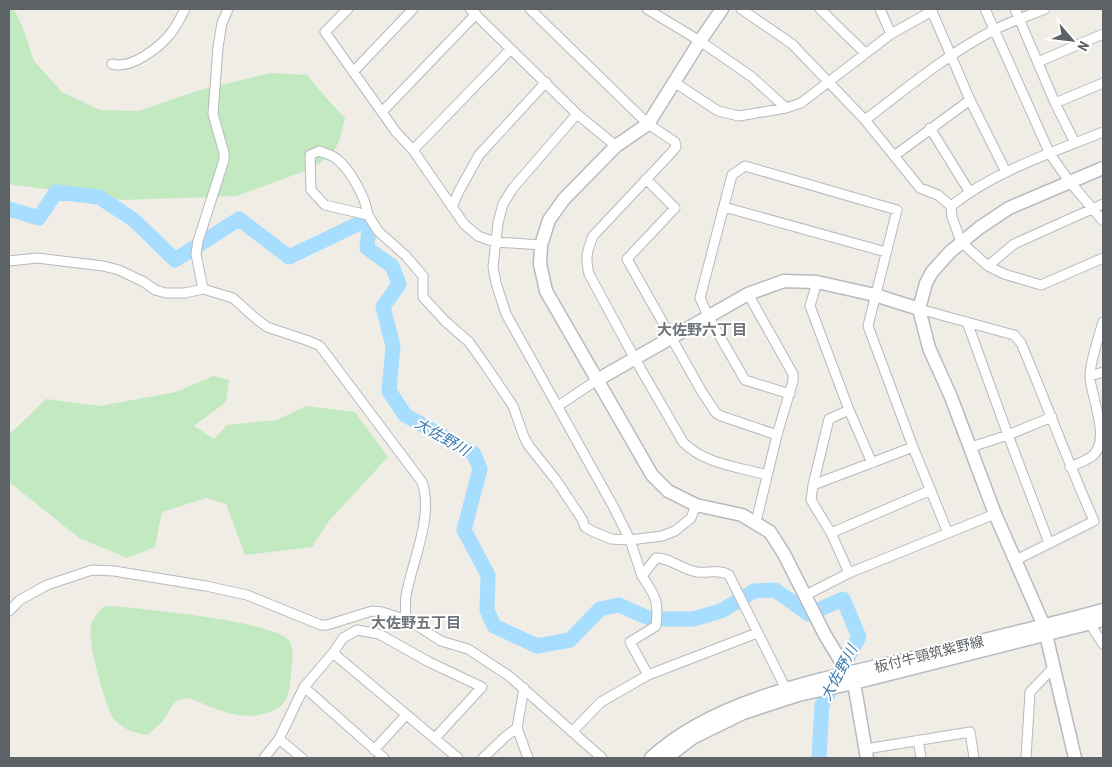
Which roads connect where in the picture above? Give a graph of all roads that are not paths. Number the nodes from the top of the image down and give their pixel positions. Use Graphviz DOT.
graph roads {
  1 [pos="185,9"];
  2 [pos="228,9"];
  3 [pos="348,9"];
  4 [pos="413,9"];
  5 [pos="530,9"];
  6 [pos="647,9"];
  7 [pos="722,9"];
  8 [pos="741,9"];
  9 [pos="820,9"];
  10 [pos="880,9"];
  11 [pos="985,9"];
  12 [pos="1015,9"];
  13 [pos="1045,9"];
  14 [pos="931,10"];
  15 [pos="473,11"];
  16 [pos="1019,20"];
  17 [pos="993,30"];
  18 [pos="891,34"];
  19 [pos="1103,34"];
  20 [pos="700,41"];
  21 [pos="511,49"];
  22 [pos="865,53"];
  23 [pos="951,55"];
  24 [pos="1038,62"];
  25 [pos="112,64"];
  26 [pos="353,72"];
  27 [pos="828,81"];
  28 [pos="546,82"];
  29 [pos="674,82"];
  30 [pos="1103,83"];
  31 [pos="970,100"];
  32 [pos="1055,103"];
  33 [pos="786,108"];
  34 [pos="382,112"];
  35 [pos="577,114"];
  36 [pos="865,120"];
  37 [pos="648,124"];
  38 [pos="930,128"];
  39 [pos="1103,132"];
  40 [pos="1075,143"];
  41 [pos="616,146"];
  42 [pos="413,150"];
  43 [pos="1050,154"];
  44 [pos="894,156"];
  45 [pos="1103,168"];
  46 [pos="1006,172"];
  47 [pos="646,178"];
  48 [pos="1069,182"];
  49 [pos="969,191"];
  50 [pos="1103,204"];
  51 [pos="951,206"];
  52 [pos="724,207"];
  53 [pos="452,208"];
  54 [pos="1092,209"];
  55 [pos="368,215"];
  56 [pos="1103,221"];
  57 [pos="495,242"];
  58 [pos="961,242"];
  59 [pos="541,244"];
  60 [pos="886,252"];
  61 [pos="1103,258"];
  62 [pos="9,261"];
  63 [pos="988,266"];
  64 [pos="817,282"];
  65 [pos="203,289"];
  66 [pos="748,294"];
  67 [pos="875,296"];
  68 [pos="919,309"];
  69 [pos="708,316"];
  70 [pos="967,322"];
  71 [pos="1103,322"];
  72 [pos="672,337"];
  73 [pos="1100,343"];
  74 [pos="635,359"];
  75 [pos="1103,372"];
  76 [pos="1090,376"];
  77 [pos="597,380"];
  78 [pos="790,394"];
  79 [pos="558,406"];
  80 [pos="849,410"];
  81 [pos="1052,417"];
  82 [pos="778,435"];
  83 [pos="1008,435"];
  84 [pos="913,447"];
  85 [pos="1102,447"];
  86 [pos="971,448"];
  87 [pos="872,463"];
  88 [pos="1070,467"];
  89 [pos="768,475"];
  90 [pos="813,485"];
  91 [pos="931,490"];
  92 [pos="696,505"];
  93 [pos="995,514"];
  94 [pos="756,522"];
  95 [pos="830,533"];
  96 [pos="948,533"];
  97 [pos="630,540"];
  98 [pos="1049,543"];
  99 [pos="1016,560"];
  100 [pos="849,573"];
  101 [pos="642,576"];
  102 [pos="805,598"];
  103 [pos="1103,610"];
  104 [pos="9,611"];
  105 [pos="405,620"];
  106 [pos="1103,620"];
  107 [pos="1090,624"];
  108 [pos="1045,630"];
  109 [pos="757,633"];
  110 [pos="1103,644"];
  111 [pos="332,652"];
  112 [pos="1054,667"];
  113 [pos="648,675"];
  114 [pos="852,678"];
  115 [pos="304,687"];
  116 [pos="524,688"];
  117 [pos="786,689"];
  118 [pos="406,715"];
  119 [pos="517,728"];
  120 [pos="572,732"];
  121 [pos="435,738"];
  122 [pos="279,739"];
  123 [pos="918,740"];
  124 [pos="374,750"];
  125 [pos="867,754"];
  126 [pos="264,758"];
  127 [pos="302,758"];
  128 [pos="384,758"];
  129 [pos="458,758"];
  130 [pos="484,758"];
  131 [pos="528,758"];
  132 [pos="602,758"];
  133 [pos="651,758"];
  134 [pos="666,758"];
  135 [pos="921,758"];
  136 [pos="974,758"];
  137 [pos="1026,758"];
  138 [pos="1075,758"];
  1 -- 25 [label="street"];
  2 -- 65 [label="street"];
  3 -- 26 [label="street"];
  4 -- 26 [label="street"];
  5 -- 37 [label="street"];
  6 -- 20 [label="street"];
  7 -- 20 [label="street"];
  8 -- 27 [label="street"];
  9 -- 22 [label="street"];
  10 -- 18 [label="street"];
  11 -- 17 [label="street"];
  12 -- 16 [label="street"];
  13 -- 16 [label="street"];
  14 -- 18 [label="street"];
  14 -- 23 [label="street"];
  15 -- 21 [label="street"];
  15 -- 34 [label="street"];
  16 -- 17 [label="street"];
  16 -- 24 [label="street"];
  17 -- 23 [label="street"];
  17 -- 43 [label="street"];
  18 -- 22 [label="street"];
  19 -- 24 [label="street"];
  20 -- 29 [label="street"];
  20 -- 33 [label="street"];
  21 -- 28 [label="street"];
  21 -- 42 [label="street"];
  22 -- 27 [label="street"];
  23 -- 31 [label="street"];
  23 -- 36 [label="street"];
  24 -- 32 [label="street"];
  26 -- 34 [label="street"];
  27 -- 33 [label="street"];
  27 -- 36 [label="street"];
  28 -- 35 [label="street"];
  28 -- 53 [label="street"];
  29 -- 33 [label="street"];
  29 -- 37 [label="street"];
  30 -- 32 [label="street"];
  31 -- 38 [label="street"];
  31 -- 46 [label="street"];
  32 -- 40 [label="street"];
  34 -- 42 [label="street"];
  35 -- 41 [label="street"];
  35 -- 57 [label="street"];
  36 -- 44 [label="street"];
  37 -- 41 [label="street"];
  37 -- 47 [label="street"];
  38 -- 44 [label="street"];
  38 -- 49 [label="street"];
  39 -- 40 [label="street"];
  40 -- 43 [label="street"];
  41 -- 59 [label="street"];
  42 -- 53 [label="street"];
  43 -- 46 [label="street"];
  43 -- 48 [label="street"];
  44 -- 51 [label="street"];
  45 -- 48 [label="street"];
  46 -- 49 [label="street"];
  47 -- 72 [label="street"];
  47 -- 74 [label="street"];
  48 -- 54 [label="street"];
  48 -- 58 [label="street"];
  49 -- 51 [label="street"];
  50 -- 54 [label="street"];
  51 -- 58 [label="street"];
  52 -- 60 [label="street"];
  52 -- 60 [label="street"];
  52 -- 69 [label="street"];
  53 -- 57 [label="street"];
  54 -- 56 [label="street"];
  54 -- 63 [label="street"];
  55 -- 55 [label="street"];
  55 -- 97 [label="street"];
  57 -- 59 [label="street"];
  57 -- 79 [label="street"];
  58 -- 63 [label="street"];
  58 -- 68 [label="street"];
  59 -- 77 [label="street"];
  60 -- 67 [label="street"];
  61 -- 63 [label="street"];
  62 -- 65 [label="street"];
  64 -- 66 [label="street"];
  64 -- 67 [label="street"];
  64 -- 80 [label="street"];
  65 -- 105 [label="street"];
  66 -- 69 [label="street"];
  66 -- 78 [label="street"];
  67 -- 68 [label="street"];
  67 -- 84 [label="street"];
  68 -- 70 [label="street"];
  68 -- 86 [label="street"];
  69 -- 72 [label="street"];
  69 -- 78 [label="street"];
  70 -- 81 [label="street"];
  70 -- 83 [label="street"];
  71 -- 73 [label="street"];
  72 -- 74 [label="street"];
  72 -- 82 [label="street"];
  73 -- 76 [label="street"];
  74 -- 77 [label="street"];
  74 -- 89 [label="street"];
  75 -- 76 [label="street"];
  76 -- 85 [label="street"];
  77 -- 79 [label="street"];
  77 -- 92 [label="street"];
  78 -- 82 [label="street"];
  79 -- 97 [label="street"];
  80 -- 87 [label="street"];
  80 -- 90 [label="street"];
  81 -- 83 [label="street"];
  81 -- 88 [label="street"];
  82 -- 89 [label="street"];
  83 -- 86 [label="street"];
  83 -- 98 [label="street"];
  84 -- 87 [label="street"];
  84 -- 91 [label="street"];
  85 -- 88 [label="street"];
  86 -- 93 [label="street"];
  87 -- 90 [label="street"];
  88 -- 98 [label="street"];
  89 -- 94 [label="street"];
  90 -- 95 [label="street"];
  91 -- 95 [label="street"];
  91 -- 96 [label="street"];
  92 -- 94 [label="street"];
  92 -- 97 [label="street"];
  93 -- 96 [label="street"];
  93 -- 99 [label="street"];
  94 -- 102 [label="street"];
  95 -- 100 [label="street"];
  96 -- 100 [label="street"];
  97 -- 101 [label="street"];
  98 -- 99 [label="street"];
  99 -- 108 [label="street"];
  100 -- 102 [label="street"];
  101 -- 109 [label="street"];
  101 -- 113 [label="street"];
  102 -- 114 [label="street"];
  103 -- 108 [label="street, 板付牛頸筑紫野線"];
  104 -- 105 [label="street"];
  105 -- 116 [label="street"];
  106 -- 107 [label="street, 板付牛頸筑紫野線"];
  107 -- 108 [label="street, 板付牛頸筑紫野線"];
  107 -- 110 [label="street"];
  108 -- 112 [label="street"];
  108 -- 114 [label="street, 板付牛頸筑紫野線"];
  109 -- 113 [label="street"];
  109 -- 117 [label="street"];
  111 -- 115 [label="street"];
  111 -- 118 [label="street"];
  111 -- 121 [label="street"];
  112 -- 137 [label="street"];
  112 -- 138 [label="street"];
  113 -- 120 [label="street"];
  114 -- 117 [label="street, 板付牛頸筑紫野線"];
  114 -- 125 [label="street"];
  114 -- 134 [label="street, 板付牛頸筑紫野線"];
  115 -- 122 [label="street"];
  115 -- 124 [label="street"];
  116 -- 119 [label="street"];
  116 -- 120 [label="street"];
  117 -- 133 [label="street, 板付牛頸筑紫野線"];
  118 -- 121 [label="street"];
  118 -- 124 [label="street"];
  119 -- 130 [label="street"];
  119 -- 131 [label="street"];
  120 -- 132 [label="street"];
  121 -- 129 [label="street"];
  122 -- 126 [label="street"];
  122 -- 127 [label="street"];
  123 -- 125 [label="street"];
  123 -- 135 [label="street"];
  123 -- 136 [label="street"];
  124 -- 128 [label="street"];
}
